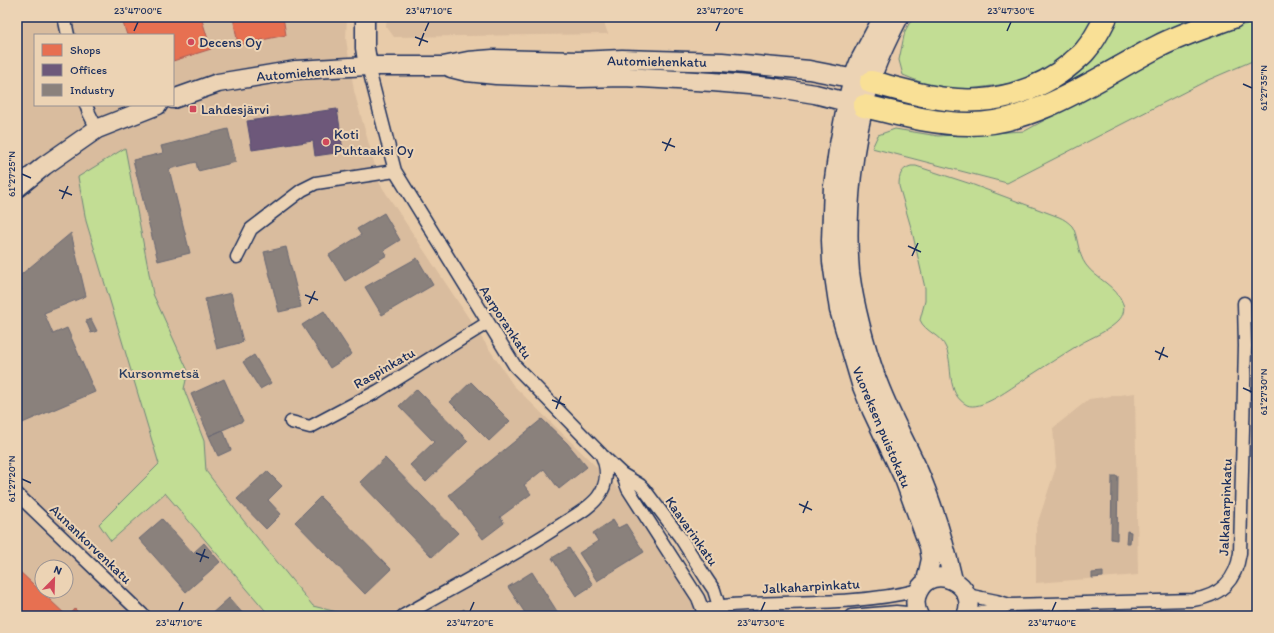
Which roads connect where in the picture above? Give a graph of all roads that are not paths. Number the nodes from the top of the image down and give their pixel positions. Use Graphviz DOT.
graph roads {
  1 [pos="64,17"];
  2 [pos="366,17"];
  3 [pos="883,17"];
  4 [pos="899,17"];
  5 [pos="1106,17"];
  6 [pos="1234,17"];
  7 [pos="68,34"];
  8 [pos="368,66"];
  9 [pos="443,66"];
  10 [pos="862,80"];
  11 [pos="174,100"];
  12 [pos="856,104"];
  13 [pos="86,106"];
  14 [pos="155,106"];
  15 [pos="96,129"];
  16 [pos="395,171"];
  17 [pos="17,188"];
  18 [pos="237,257"];
  19 [pos="1244,303"];
  20 [pos="488,323"];
  21 [pos="291,422"];
  22 [pos="601,454"];
  23 [pos="622,474"];
  24 [pos="17,494"];
  25 [pos="953,580"];
  26 [pos="922,586"];
  27 [pos="967,595"];
  28 [pos="1010,605"];
  29 [pos="721,611"];
  30 [pos="704,613"];
  31 [pos="918,615"];
  32 [pos="967,615"];
  33 [pos="144,616"];
  34 [pos="403,616"];
  35 [pos="851,616"];
  1 -- 7 [label="street"];
  2 -- 8 [label="main road"];
  3 -- 10 [label="main road, Vuoreksen puistokatu"];
  4 -- 10 [label="main road, Vuoreksen puistokatu"];
  5 -- 10 [label="highway"];
  6 -- 12 [label="highway"];
  8 -- 9 [label="main road, Automiehenkatu"];
  8 -- 11 [label="main road, Automiehenkatu"];
  8 -- 16 [label="street, Aarporankatu"];
  9 -- 10 [label="main road, Automiehenkatu"];
  9 -- 12 [label="main road, Automiehenkatu"];
  10 -- 12 [label="main road, Vuoreksen puistokatu"];
  12 -- 25 [label="main road, Vuoreksen puistokatu"];
  12 -- 26 [label="main road, Vuoreksen puistokatu"];
  13 -- 15 [label="street"];
  14 -- 15 [label="main road"];
  15 -- 17 [label="main road"];
  16 -- 18 [label="street"];
  16 -- 20 [label="street, Aarporankatu"];
  19 -- 28 [label="street, Jalkaharpinkatu"];
  20 -- 21 [label="street, Raspinkatu"];
  20 -- 22 [label="street, Aarporankatu"];
  22 -- 23 [label="street, Kaavarinkatu"];
  22 -- 34 [label="street"];
  23 -- 29 [label="street, Kaavarinkatu"];
  23 -- 30 [label="street, Kaavarinkatu"];
  24 -- 33 [label="street, Aunankorvenkatu"];
  25 -- 26 [label="main road"];
  25 -- 27 [label="main road"];
  26 -- 29 [label="street, Jalkaharpinkatu"];
  26 -- 31 [label="main road, Vuoreksen puistokatu"];
  27 -- 28 [label="street, Jalkaharpinkatu"];
  27 -- 32 [label="main road"];
  28 -- 32 [label="street, Jalkaharpinkatu"];
  29 -- 30 [label="street, Jalkaharpinkatu"];
  31 -- 35 [label="street"];
}
